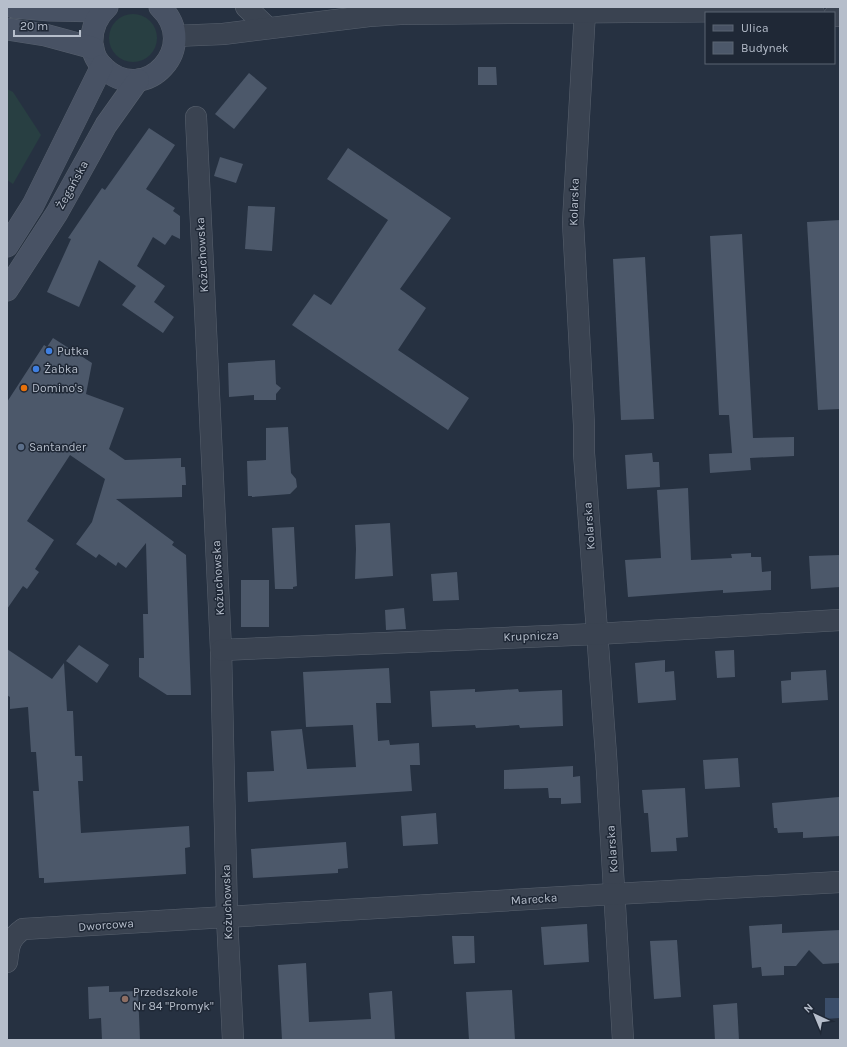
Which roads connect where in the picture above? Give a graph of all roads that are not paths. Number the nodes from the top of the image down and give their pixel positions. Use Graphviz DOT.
graph roads {
  1 [pos="14,7"];
  2 [pos="246,7"];
  3 [pos="104,9"];
  4 [pos="585,11"];
  5 [pos="782,12"];
  6 [pos="171,18"];
  7 [pos="267,27"];
  8 [pos="7,29"];
  9 [pos="98,57"];
  10 [pos="138,80"];
  11 [pos="196,117"];
  12 [pos="7,246"];
  13 [pos="7,290"];
  14 [pos="840,620"];
  15 [pos="596,634"];
  16 [pos="221,650"];
  17 [pos="840,882"];
  18 [pos="614,894"];
  19 [pos="227,917"];
  20 [pos="7,962"];
  21 [pos="233,1040"];
  22 [pos="623,1040"];
  1 -- 3 [label="street"];
  2 -- 7 [label="street"];
  3 -- 9 [label="street"];
  4 -- 5 [label="street"];
  4 -- 7 [label="street"];
  4 -- 15 [label="street, Kolarska"];
  6 -- 7 [label="street"];
  6 -- 10 [label="street"];
  8 -- 9 [label="street"];
  9 -- 10 [label="street"];
  9 -- 12 [label="street"];
  10 -- 13 [label="street, Żegańska"];
  11 -- 16 [label="street, Kożuchowska"];
  14 -- 15 [label="street, Krupnicza"];
  15 -- 16 [label="street, Krupnicza"];
  15 -- 18 [label="street, Kolarska"];
  16 -- 19 [label="street, Kożuchowska"];
  17 -- 18 [label="street, Marecka"];
  18 -- 19 [label="street, Marecka"];
  18 -- 22 [label="street, Kolarska"];
  19 -- 20 [label="street, Dworcowa"];
  19 -- 21 [label="street, Kożuchowska"];
}
